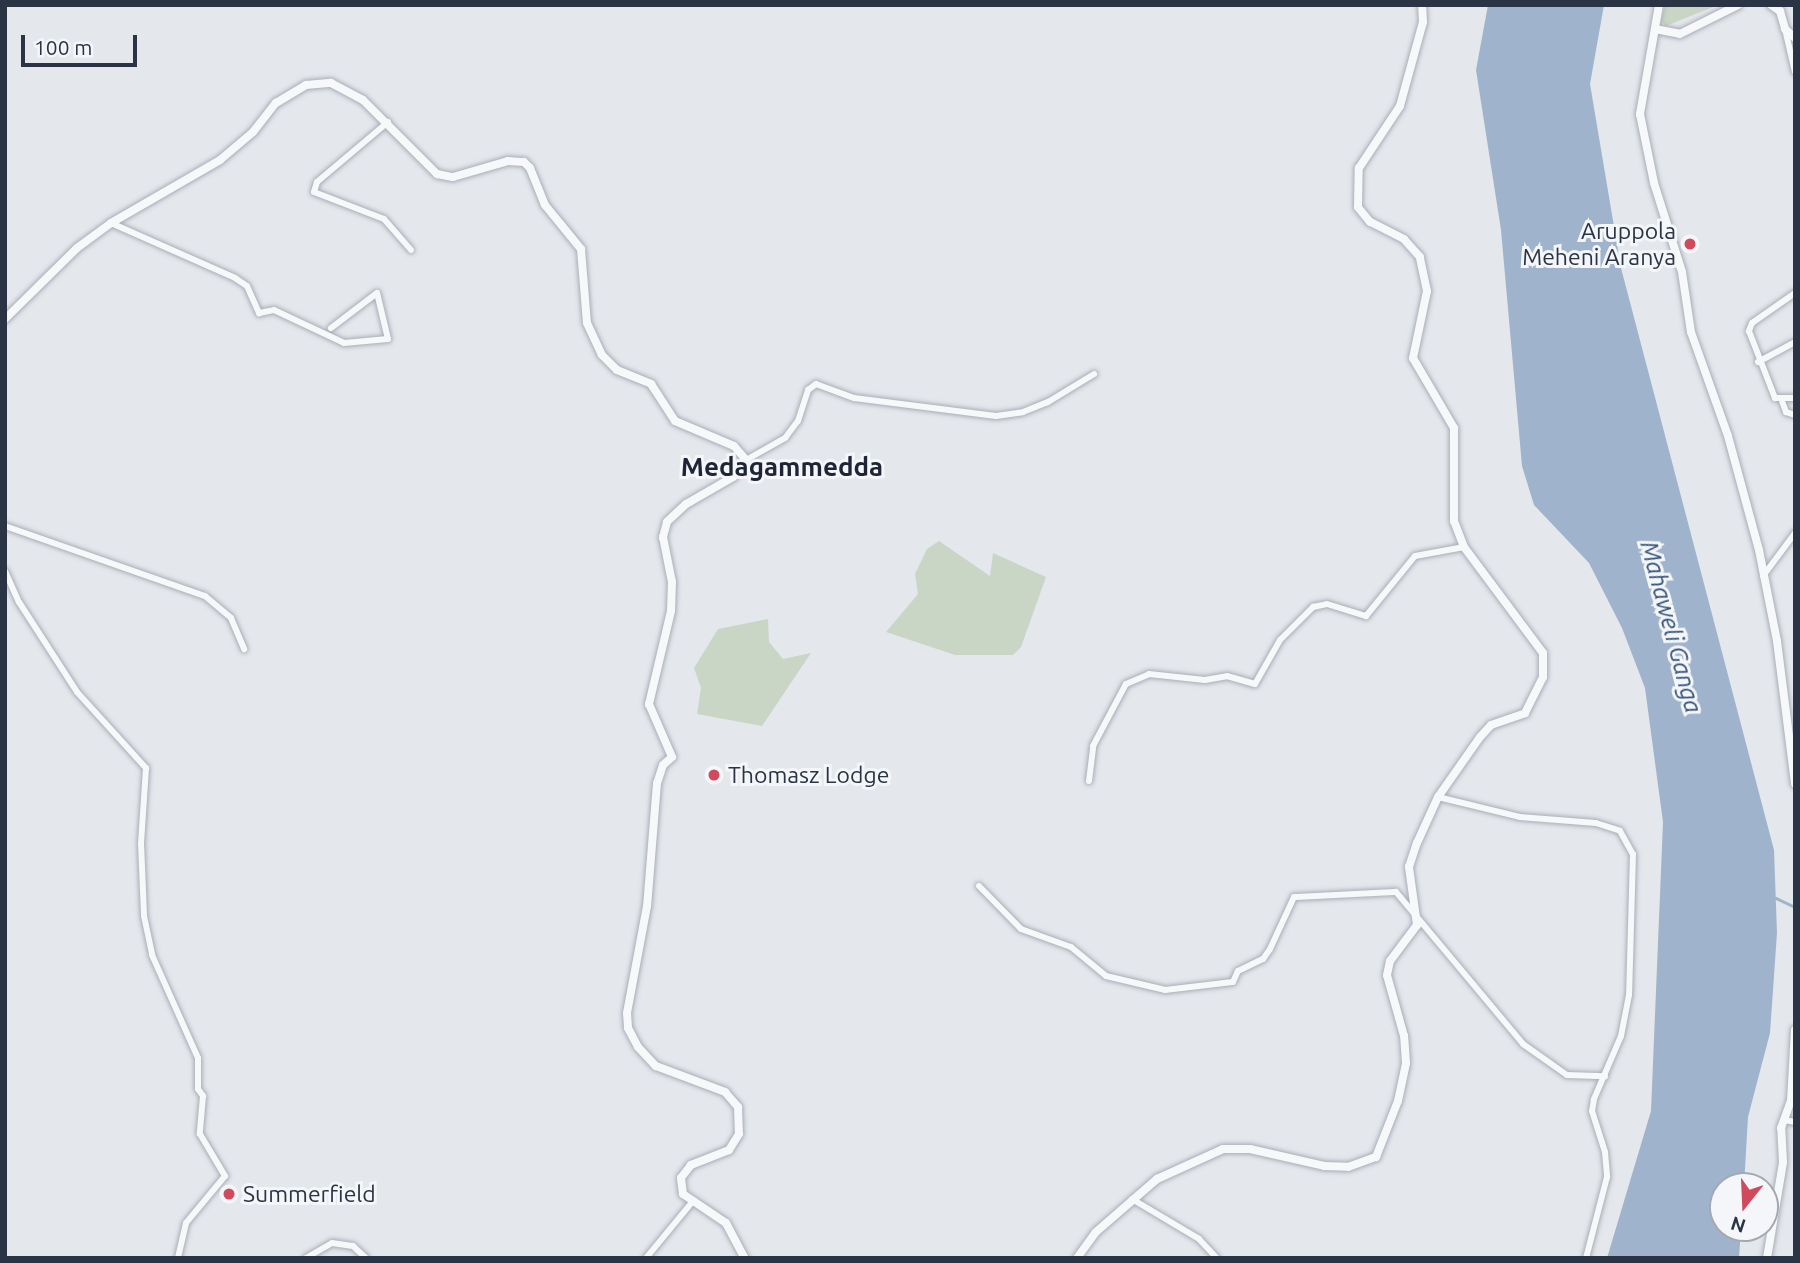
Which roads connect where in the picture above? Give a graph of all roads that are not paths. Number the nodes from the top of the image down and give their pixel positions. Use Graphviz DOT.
graph roads {
  1 [pos="1422,5"];
  2 [pos="1659,5"];
  3 [pos="1738,5"];
  4 [pos="1771,5"];
  5 [pos="1655,29"];
  6 [pos="1785,29"];
  7 [pos="1795,38"];
  8 [pos="1795,72"];
  9 [pos="388,122"];
  10 [pos="111,223"];
  11 [pos="411,250"];
  12 [pos="1795,293"];
  13 [pos="5,319"];
  14 [pos="331,328"];
  15 [pos="1795,342"];
  16 [pos="1758,362"];
  17 [pos="1094,374"];
  18 [pos="1795,398"];
  19 [pos="1782,401"];
  20 [pos="1795,415"];
  21 [pos="746,460"];
  22 [pos="5,526"];
  23 [pos="1795,533"];
  24 [pos="1464,547"];
  25 [pos="5,571"];
  26 [pos="1763,576"];
  27 [pos="244,649"];
  28 [pos="1795,705"];
  29 [pos="1785,709"];
  30 [pos="1089,781"];
  31 [pos="1795,784"];
  32 [pos="1438,797"];
  33 [pos="979,886"];
  34 [pos="1418,918"];
  35 [pos="1795,1030"];
  36 [pos="1605,1076"];
  37 [pos="1784,1120"];
  38 [pos="1795,1122"];
  39 [pos="1132,1199"];
  40 [pos="693,1201"];
  41 [pos="178,1258"];
  42 [pos="306,1258"];
  43 [pos="366,1258"];
  44 [pos="646,1258"];
  45 [pos="745,1258"];
  46 [pos="1077,1258"];
  47 [pos="1217,1258"];
  48 [pos="1586,1258"];
  49 [pos="1767,1258"];
  1 -- 24 [label="street"];
  2 -- 5 [label="street"];
  3 -- 5 [label="street"];
  4 -- 6 [label="street"];
  5 -- 26 [label="street"];
  6 -- 7 [label="street"];
  6 -- 8 [label="street"];
  9 -- 10 [label="street"];
  9 -- 11 [label="street"];
  9 -- 21 [label="street"];
  10 -- 13 [label="street"];
  10 -- 14 [label="street"];
  12 -- 16 [label="street"];
  15 -- 16 [label="street"];
  16 -- 19 [label="street"];
  17 -- 21 [label="street"];
  18 -- 19 [label="street"];
  19 -- 20 [label="street"];
  21 -- 40 [label="street"];
  22 -- 27 [label="street"];
  23 -- 26 [label="street"];
  24 -- 30 [label="street"];
  24 -- 32 [label="street"];
  25 -- 41 [label="street"];
  26 -- 29 [label="street"];
  28 -- 29 [label="street"];
  29 -- 31 [label="street"];
  32 -- 34 [label="street"];
  32 -- 36 [label="street"];
  33 -- 34 [label="street"];
  34 -- 36 [label="street"];
  34 -- 39 [label="street"];
  35 -- 37 [label="street"];
  36 -- 48 [label="street"];
  37 -- 38 [label="street"];
  37 -- 49 [label="street"];
  39 -- 46 [label="street"];
  39 -- 47 [label="street"];
  40 -- 44 [label="street"];
  40 -- 45 [label="street"];
  42 -- 43 [label="street"];
}
